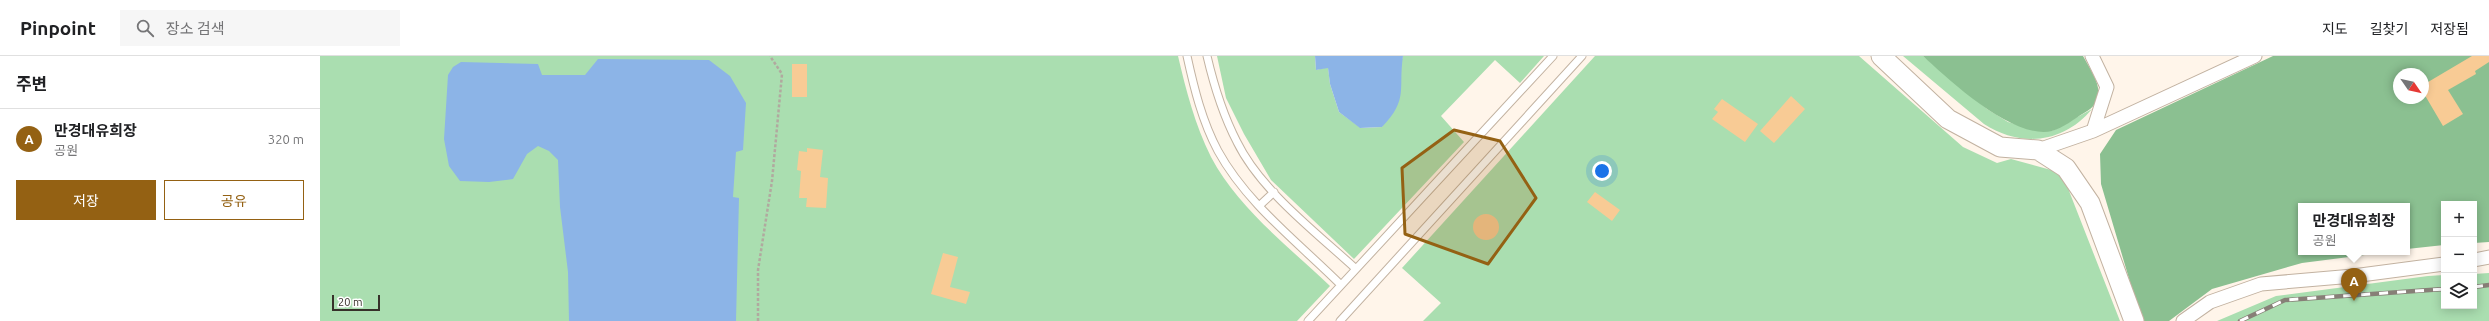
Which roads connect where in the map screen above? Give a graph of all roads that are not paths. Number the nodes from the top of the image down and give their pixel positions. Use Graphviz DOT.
graph roads {
  1 [pos="1187,56"];
  2 [pos="1207,56"];
  3 [pos="1553,56"];
  4 [pos="1582,56"];
  5 [pos="1881,56"];
  6 [pos="2092,56"];
  7 [pos="2254,56"];
  8 [pos="2093,131"];
  9 [pos="2038,150"];
  10 [pos="1274,192"];
  11 [pos="1259,206"];
  12 [pos="2489,258"];
  13 [pos="2477,260"];
  14 [pos="2441,264"];
  15 [pos="1356,269"];
  16 [pos="1341,284"];
  17 [pos="1308,321"];
  18 [pos="1340,321"];
  19 [pos="2134,321"];
  20 [pos="2183,321"];
  1 -- 11 [label="lane"];
  2 -- 10 [label="lane"];
  3 -- 15 [label="lane"];
  4 -- 18 [label="lane"];
  5 -- 9 [label="main road"];
  6 -- 8 [label="street"];
  7 -- 8 [label="street"];
  8 -- 9 [label="street"];
  9 -- 19 [label="main road"];
  10 -- 11 [label="lane"];
  10 -- 15 [label="lane"];
  11 -- 16 [label="lane"];
  12 -- 13 [label="street"];
  14 -- 20 [label="street"];
  15 -- 16 [label="lane"];
  16 -- 17 [label="lane"];
}
